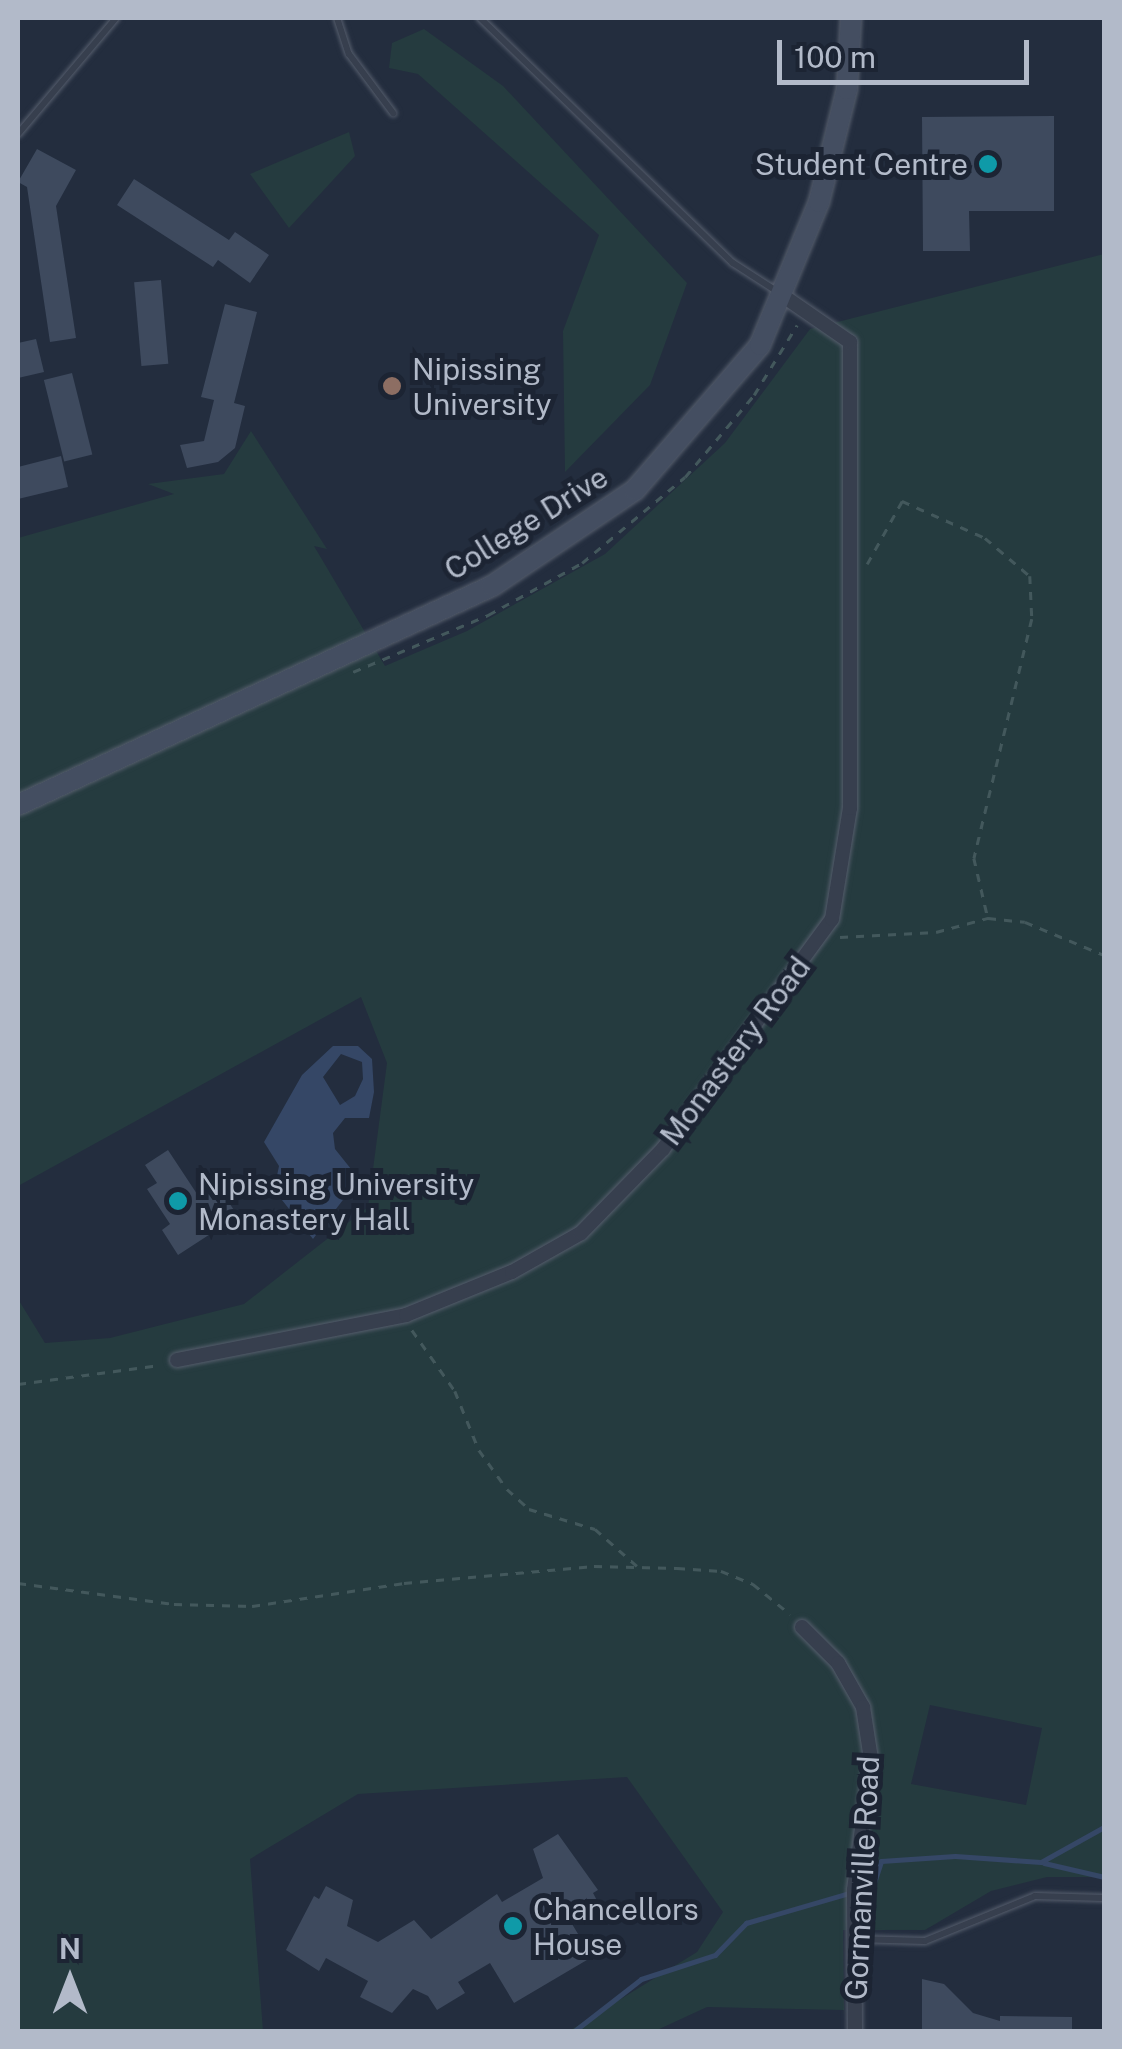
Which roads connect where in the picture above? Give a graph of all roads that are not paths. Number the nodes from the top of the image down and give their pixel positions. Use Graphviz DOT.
graph roads {
  1 [pos="116,18"];
  2 [pos="337,18"];
  3 [pos="480,18"];
  4 [pos="852,18"];
  5 [pos="393,113"];
  6 [pos="18,134"];
  7 [pos="780,293"];
  8 [pos="18,806"];
  9 [pos="177,1360"];
  10 [pos="802,1626"];
  11 [pos="1104,1898"];
  12 [pos="854,1939"];
  13 [pos="855,2032"];
  1 -- 6 [label="lane"];
  2 -- 5 [label="lane"];
  3 -- 7 [label="lane"];
  4 -- 7 [label="street, College Drive"];
  7 -- 8 [label="street, College Drive"];
  7 -- 9 [label="street, Monastery Road"];
  10 -- 12 [label="street, Gormanville Road"];
  11 -- 12 [label="lane"];
  12 -- 13 [label="street, Gormanville Road"];
}
